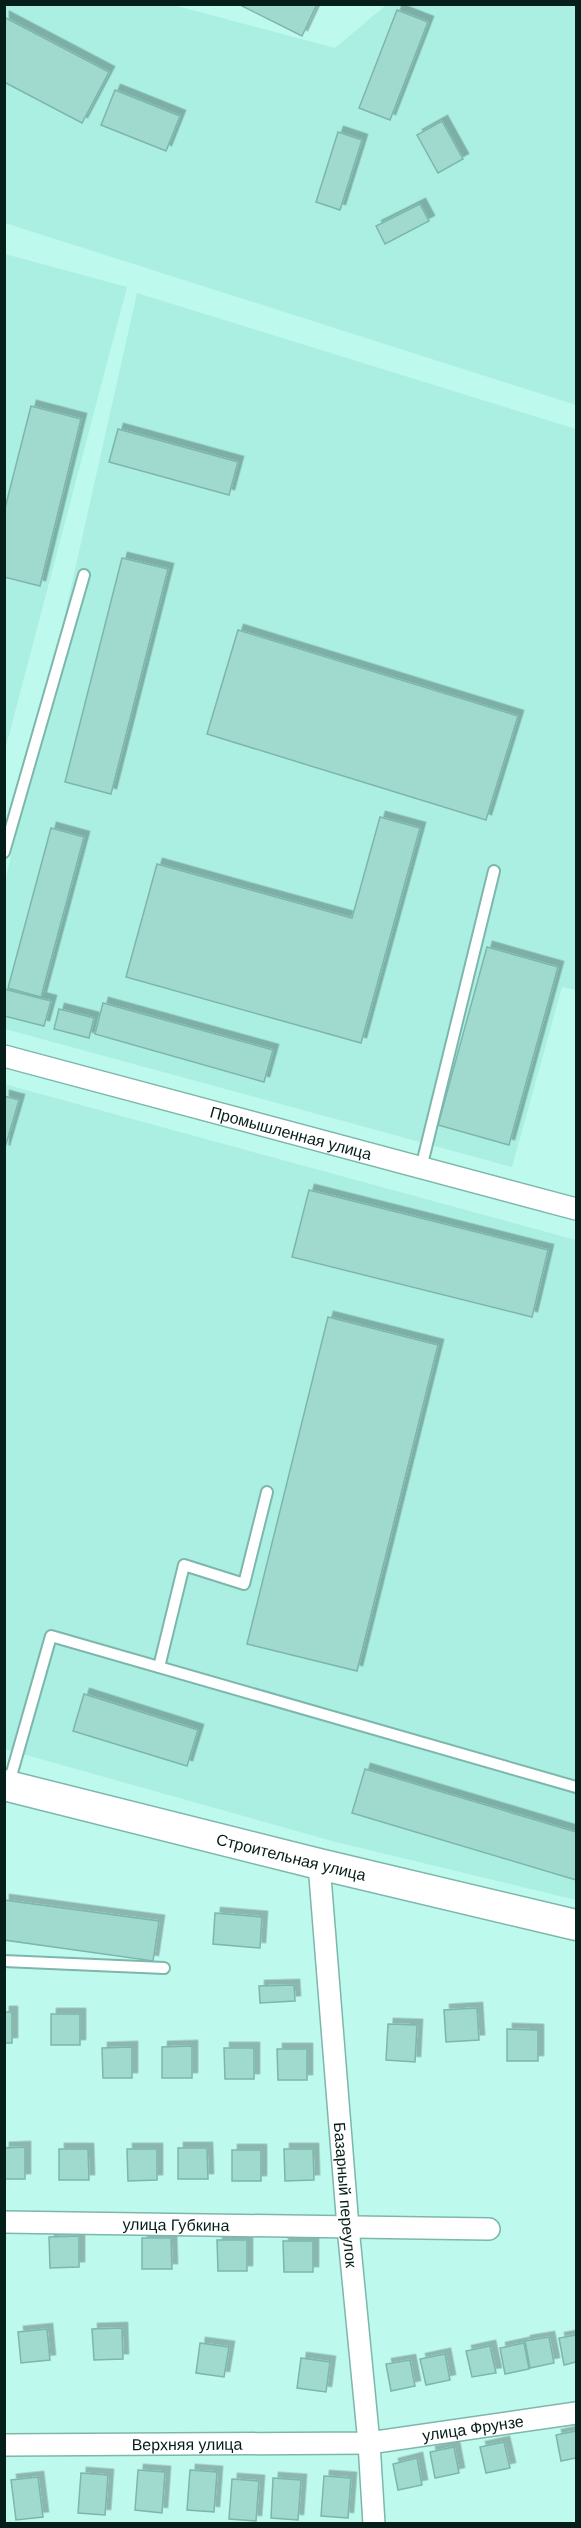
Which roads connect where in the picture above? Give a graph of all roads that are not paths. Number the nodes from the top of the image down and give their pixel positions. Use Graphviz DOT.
graph roads {
  1 [pos="84,575"];
  2 [pos="4,852"];
  3 [pos="494,871"];
  4 [pos="4,1056"];
  5 [pos="421,1168"];
  6 [pos="576,1209"];
  7 [pos="267,1492"];
  8 [pos="159,1667"];
  9 [pos="6,1786"];
  10 [pos="576,1787"];
  11 [pos="319,1864"];
  12 [pos="576,1925"];
  13 [pos="4,1961"];
  14 [pos="164,1968"];
  15 [pos="4,2222"];
  16 [pos="348,2227"];
  17 [pos="489,2229"];
  18 [pos="576,2413"];
  19 [pos="369,2443"];
  20 [pos="4,2445"];
  21 [pos="374,2523"];
  1 -- 2 [label="lane"];
  3 -- 5 [label="lane"];
  4 -- 5 [label="street, Промышленная улица"];
  5 -- 6 [label="street, Промышленная улица"];
  7 -- 8 [label="lane"];
  8 -- 9 [label="lane"];
  8 -- 10 [label="lane"];
  9 -- 11 [label="main road, Строительная улица"];
  11 -- 12 [label="main road, Строительная улица"];
  11 -- 16 [label="street, Базарный переулок"];
  13 -- 14 [label="lane"];
  15 -- 16 [label="street, улица Губкина"];
  16 -- 17 [label="street, улица Губкина"];
  16 -- 19 [label="street, Базарный переулок"];
  18 -- 19 [label="street, улица Фрунзе"];
  19 -- 20 [label="street, Верхняя улица"];
  19 -- 21 [label="street, Базарный переулок"];
}
